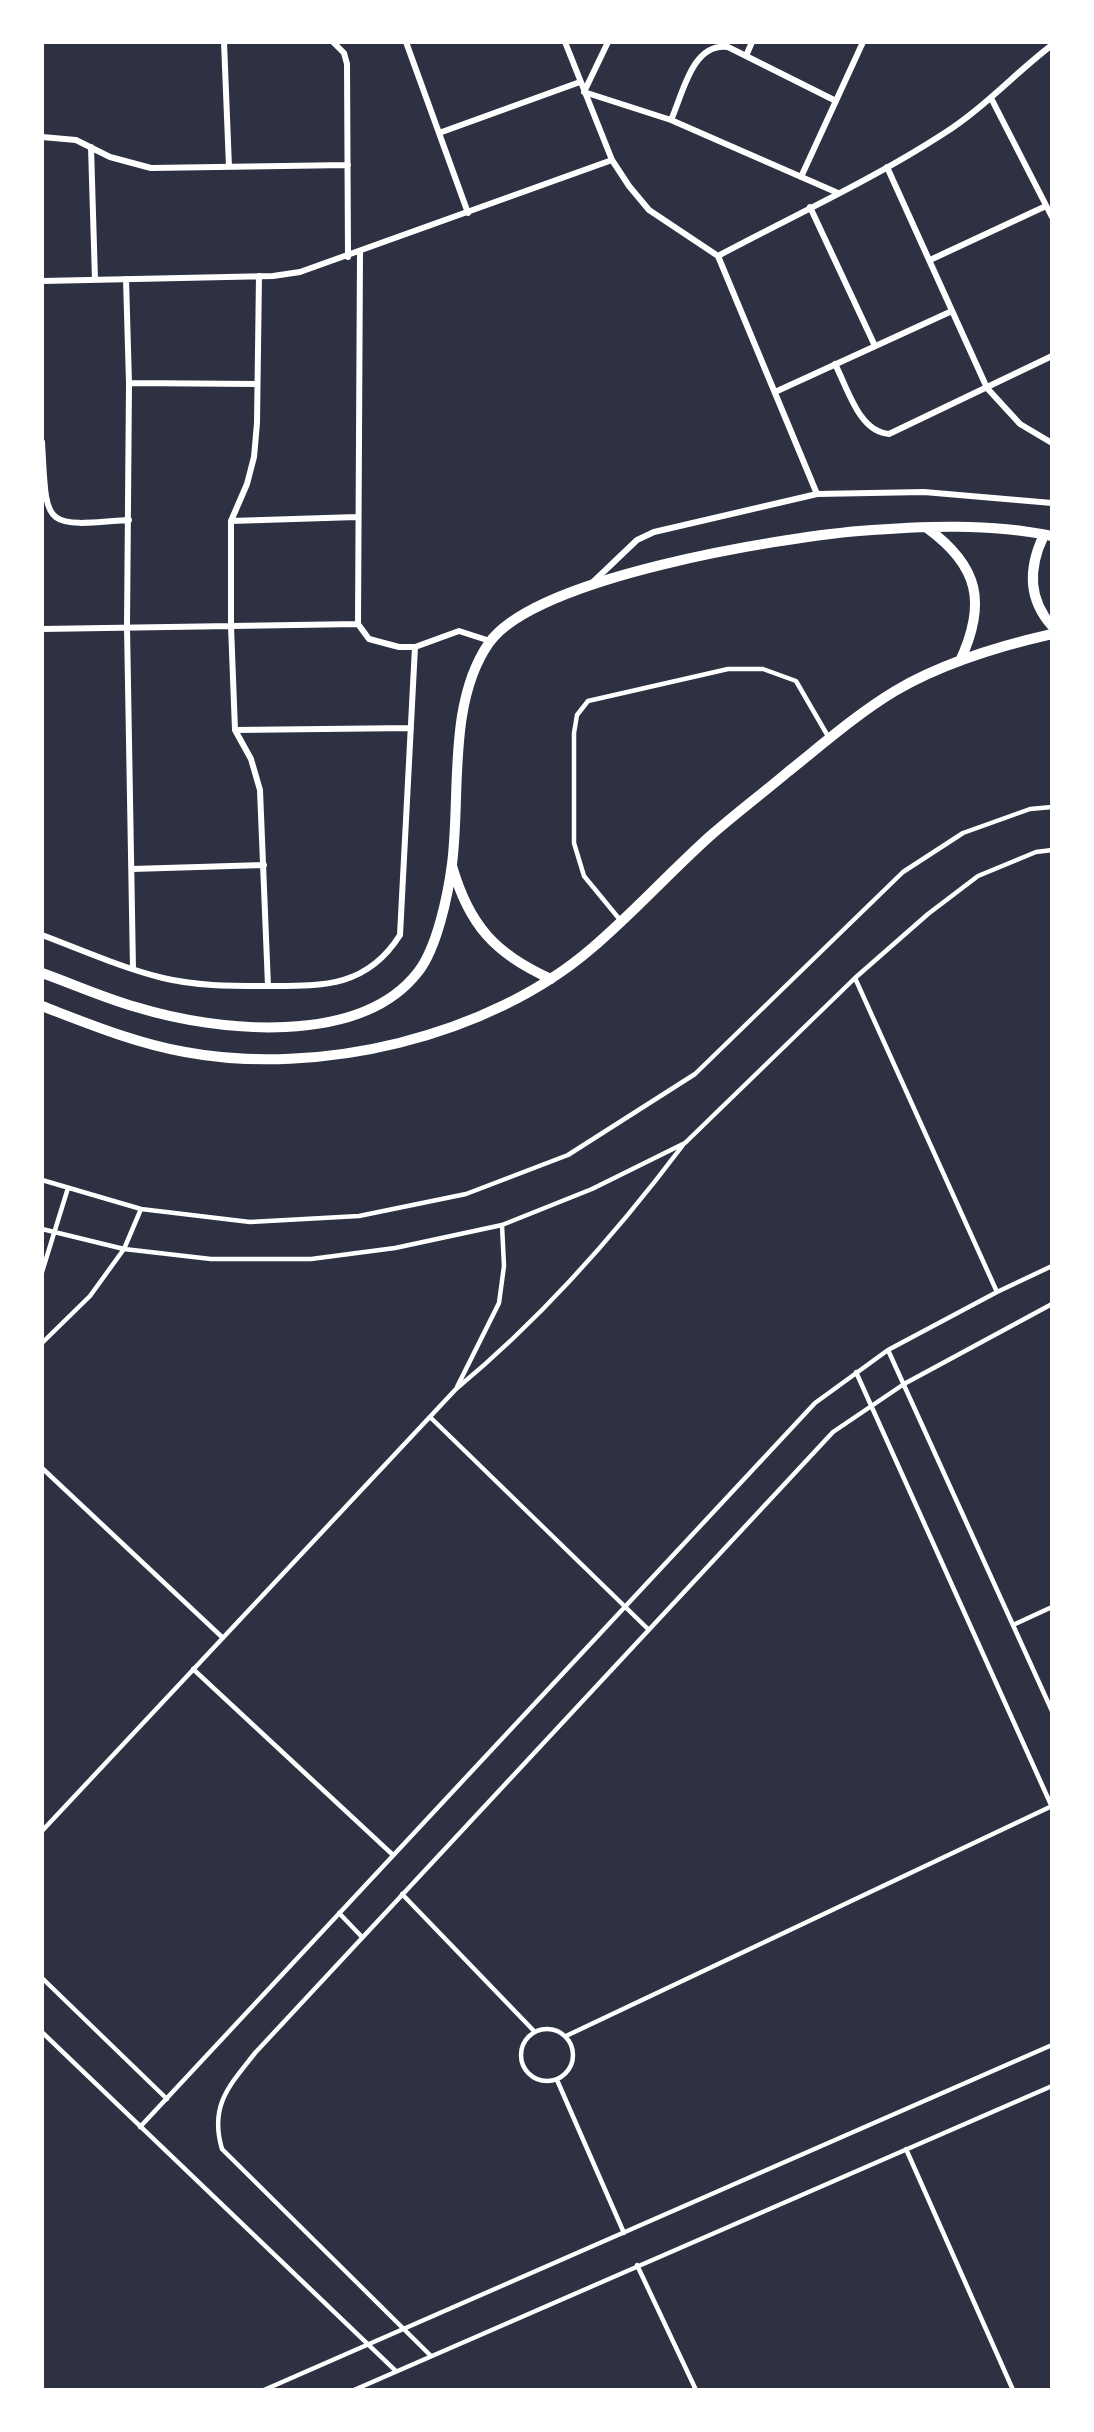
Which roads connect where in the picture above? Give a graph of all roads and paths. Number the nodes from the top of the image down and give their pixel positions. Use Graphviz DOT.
graph roads {
  1 [pos="224,42"];
  2 [pos="333,42"];
  3 [pos="406,42"];
  4 [pos="565,42"];
  5 [pos="608,42"];
  6 [pos="752,42"];
  7 [pos="863,42"];
  8 [pos="1052,45"];
  9 [pos="746,56"];
  10 [pos="580,81"];
  11 [pos="584,92"];
  12 [pos="991,98"];
  13 [pos="836,101"];
  14 [pos="671,120"];
  15 [pos="439,133"];
  16 [pos="42,137"];
  17 [pos="91,147"];
  18 [pos="612,160"];
  19 [pos="348,165"];
  20 [pos="229,167"];
  21 [pos="887,167"];
  22 [pos="801,177"];
  23 [pos="838,193"];
  24 [pos="1046,206"];
  25 [pos="810,207"];
  26 [pos="468,213"];
  27 [pos="1052,217"];
  28 [pos="360,252"];
  29 [pos="718,256"];
  30 [pos="348,257"];
  31 [pos="930,260"];
  32 [pos="259,276"];
  33 [pos="126,279"];
  34 [pos="95,280"];
  35 [pos="42,281"];
  36 [pos="952,311"];
  37 [pos="875,346"];
  38 [pos="1052,356"];
  39 [pos="836,364"];
  40 [pos="129,383"];
  41 [pos="257,384"];
  42 [pos="987,388"];
  43 [pos="775,392"];
  44 [pos="42,442"];
  45 [pos="1052,443"];
  46 [pos="817,494"];
  47 [pos="1052,502"];
  48 [pos="357,517"];
  49 [pos="129,520"];
  50 [pos="231,521"];
  51 [pos="927,528"];
  52 [pos="1048,536"];
  53 [pos="591,584"];
  54 [pos="358,624"];
  55 [pos="231,626"];
  56 [pos="1052,626"];
  57 [pos="128,627"];
  58 [pos="42,629"];
  59 [pos="1052,634"];
  60 [pos="490,641"];
  61 [pos="416,646"];
  62 [pos="960,661"];
  63 [pos="411,728"];
  64 [pos="235,730"];
  65 [pos="829,738"];
  66 [pos="1052,807"];
  67 [pos="1052,850"];
  68 [pos="264,865"];
  69 [pos="452,866"];
  70 [pos="132,869"];
  71 [pos="621,921"];
  72 [pos="42,935"];
  73 [pos="133,969"];
  74 [pos="42,973"];
  75 [pos="855,978"];
  76 [pos="551,979"];
  77 [pos="268,986"];
  78 [pos="42,1006"];
  79 [pos="684,1143"];
  80 [pos="42,1180"];
  81 [pos="68,1188"];
  82 [pos="141,1209"];
  83 [pos="502,1225"];
  84 [pos="42,1229"];
  85 [pos="55,1233"];
  86 [pos="124,1250"];
  87 [pos="1052,1266"];
  88 [pos="42,1272"];
  89 [pos="996,1292"];
  90 [pos="1052,1304"];
  91 [pos="42,1343"];
  92 [pos="888,1350"];
  93 [pos="856,1372"];
  94 [pos="904,1384"];
  95 [pos="456,1389"];
  96 [pos="872,1406"];
  97 [pos="430,1417"];
  98 [pos="42,1468"];
  99 [pos="624,1606"];
  100 [pos="1052,1607"];
  101 [pos="1013,1626"];
  102 [pos="649,1630"];
  103 [pos="223,1638"];
  104 [pos="193,1669"];
  105 [pos="1052,1711"];
  106 [pos="1052,1807"];
  107 [pos="42,1830"];
  108 [pos="393,1855"];
  109 [pos="402,1894"];
  110 [pos="339,1913"];
  111 [pos="362,1937"];
  112 [pos="42,1978"];
  113 [pos="42,2031"];
  114 [pos="534,2031"];
  115 [pos="566,2036"];
  116 [pos="1052,2046"];
  117 [pos="557,2080"];
  118 [pos="1052,2086"];
  119 [pos="167,2098"];
  120 [pos="140,2127"];
  121 [pos="906,2149"];
  122 [pos="624,2233"];
  123 [pos="637,2265"];
  124 [pos="404,2329"];
  125 [pos="368,2345"];
  126 [pos="431,2356"];
  127 [pos="396,2372"];
  128 [pos="264,2390"];
  129 [pos="354,2390"];
  130 [pos="696,2390"];
  131 [pos="1013,2390"];
  1 -- 20 [label="street"];
  2 -- 19 [label="street"];
  3 -- 15 [label="street"];
  4 -- 10 [label="street"];
  5 -- 11 [label="street"];
  6 -- 9 [label="street"];
  7 -- 13 [label="street"];
  8 -- 12 [label="street"];
  9 -- 13 [label="street"];
  9 -- 14 [label="street"];
  10 -- 11 [label="street"];
  10 -- 15 [label="street"];
  11 -- 14 [label="street"];
  11 -- 18 [label="street"];
  12 -- 21 [label="street"];
  12 -- 24 [label="street"];
  13 -- 22 [label="street"];
  14 -- 22 [label="street"];
  15 -- 26 [label="street"];
  16 -- 17 [label="street"];
  17 -- 20 [label="street"];
  17 -- 34 [label="street"];
  18 -- 26 [label="street"];
  18 -- 29 [label="street"];
  19 -- 20 [label="street"];
  19 -- 30 [label="street"];
  21 -- 23 [label="street"];
  21 -- 31 [label="street"];
  22 -- 23 [label="street"];
  23 -- 25 [label="street"];
  24 -- 27 [label="street"];
  24 -- 31 [label="street"];
  25 -- 29 [label="street"];
  25 -- 37 [label="street"];
  26 -- 28 [label="street"];
  28 -- 30 [label="street"];
  28 -- 48 [label="street"];
  29 -- 43 [label="street"];
  30 -- 32 [label="street"];
  31 -- 36 [label="street"];
  32 -- 33 [label="street"];
  32 -- 41 [label="street"];
  33 -- 34 [label="street"];
  33 -- 40 [label="street"];
  34 -- 35 [label="street"];
  36 -- 37 [label="street"];
  36 -- 42 [label="street"];
  37 -- 39 [label="street"];
  38 -- 42 [label="street"];
  39 -- 42 [label="street"];
  39 -- 43 [label="street"];
  40 -- 41 [label="street"];
  40 -- 49 [label="street"];
  41 -- 50 [label="street"];
  42 -- 45 [label="street"];
  43 -- 46 [label="street"];
  44 -- 49 [label="street"];
  46 -- 47 [label="street"];
  46 -- 53 [label="street"];
  48 -- 50 [label="street"];
  48 -- 54 [label="street"];
  49 -- 57 [label="street"];
  50 -- 55 [label="street"];
  51 -- 52 [label="street"];
  51 -- 53 [label="street"];
  51 -- 62 [label="street"];
  52 -- 56 [label="street"];
  53 -- 60 [label="street"];
  54 -- 55 [label="street"];
  54 -- 61 [label="street"];
  55 -- 57 [label="street"];
  55 -- 64 [label="street"];
  57 -- 58 [label="street"];
  57 -- 70 [label="street"];
  59 -- 62 [label="street"];
  60 -- 61 [label="street"];
  60 -- 69 [label="street"];
  61 -- 63 [label="street"];
  62 -- 65 [label="street"];
  63 -- 64 [label="street"];
  63 -- 77 [label="street"];
  64 -- 68 [label="street"];
  65 -- 71 [label="street"];
  65 -- 71 [label="lane"];
  66 -- 82 [label="lane"];
  67 -- 75 [label="lane"];
  68 -- 70 [label="street"];
  68 -- 77 [label="street"];
  69 -- 74 [label="street"];
  69 -- 76 [label="street"];
  70 -- 73 [label="street"];
  71 -- 76 [label="street"];
  72 -- 73 [label="street"];
  73 -- 77 [label="street"];
  75 -- 79 [label="lane"];
  75 -- 89 [label="lane"];
  76 -- 78 [label="street"];
  79 -- 83 [label="lane"];
  79 -- 95 [label="lane"];
  80 -- 81 [label="lane"];
  81 -- 82 [label="lane"];
  81 -- 85 [label="lane"];
  82 -- 86 [label="lane"];
  83 -- 86 [label="lane"];
  83 -- 95 [label="lane"];
  84 -- 85 [label="lane"];
  85 -- 86 [label="lane"];
  85 -- 88 [label="lane"];
  86 -- 91 [label="lane"];
  87 -- 89 [label="lane"];
  89 -- 92 [label="lane"];
  90 -- 94 [label="lane"];
  92 -- 93 [label="lane"];
  92 -- 94 [label="lane"];
  93 -- 96 [label="lane"];
  93 -- 99 [label="lane"];
  94 -- 96 [label="lane"];
  94 -- 101 [label="lane"];
  95 -- 97 [label="lane"];
  96 -- 102 [label="lane"];
  96 -- 106 [label="lane"];
  97 -- 99 [label="lane"];
  97 -- 103 [label="lane"];
  98 -- 103 [label="lane"];
  99 -- 102 [label="lane"];
  99 -- 108 [label="lane"];
  100 -- 101 [label="lane"];
  101 -- 105 [label="lane"];
  102 -- 109 [label="lane"];
  103 -- 104 [label="lane"];
  104 -- 107 [label="lane"];
  104 -- 108 [label="lane"];
  106 -- 115 [label="lane"];
  108 -- 110 [label="lane"];
  109 -- 111 [label="lane"];
  109 -- 114 [label="lane"];
  110 -- 111 [label="lane"];
  110 -- 119 [label="lane"];
  111 -- 124 [label="lane"];
  112 -- 119 [label="lane"];
  113 -- 120 [label="lane"];
  114 -- 115 [label="lane"];
  114 -- 117 [label="lane"];
  115 -- 117 [label="lane"];
  116 -- 122 [label="lane"];
  117 -- 122 [label="lane"];
  118 -- 121 [label="lane"];
  119 -- 120 [label="lane"];
  120 -- 125 [label="lane"];
  121 -- 123 [label="lane"];
  121 -- 131 [label="lane"];
  122 -- 124 [label="lane"];
  123 -- 126 [label="lane"];
  123 -- 130 [label="lane"];
  124 -- 125 [label="lane"];
  124 -- 126 [label="lane"];
  125 -- 127 [label="lane"];
  125 -- 128 [label="lane"];
  126 -- 127 [label="lane"];
  127 -- 129 [label="lane"];
}
